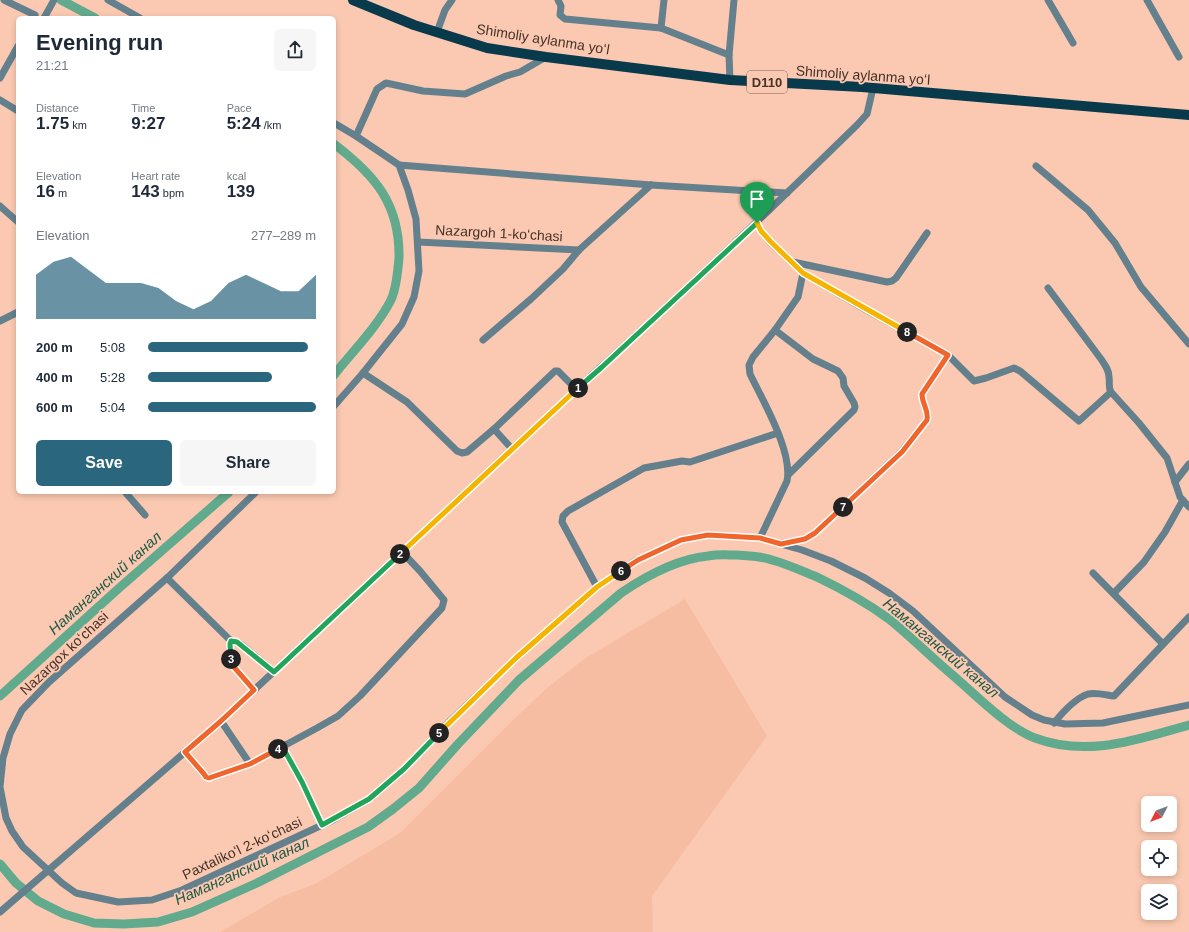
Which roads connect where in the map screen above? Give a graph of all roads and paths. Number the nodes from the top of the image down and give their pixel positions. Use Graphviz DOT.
graph roads {
  1 [pos="4,0"];
  2 [pos="54,0"];
  3 [pos="108,0"];
  4 [pos="353,0"];
  5 [pos="452,0"];
  6 [pos="558,0"];
  7 [pos="664,0"];
  8 [pos="734,0"];
  9 [pos="1048,0"];
  10 [pos="1147,0"];
  11 [pos="37,16"];
  12 [pos="40,16"];
  13 [pos="136,16"];
  14 [pos="661,28"];
  15 [pos="437,32"];
  16 [pos="1073,43"];
  17 [pos="16,50"];
  18 [pos="729,56"];
  19 [pos="546,57"];
  20 [pos="1178,57"];
  21 [pos="0,78"];
  22 [pos="730,80"];
  23 [pos="873,88"];
  24 [pos="0,100"];
  25 [pos="16,110"];
  26 [pos="1189,115"];
  27 [pos="336,124"];
  28 [pos="356,136"];
  29 [pos="399,165"];
  30 [pos="1036,166"];
  31 [pos="651,185"];
  32 [pos="788,193"];
  33 [pos="0,206"];
  34 [pos="16,220"];
  35 [pos="757,223"];
  36 [pos="927,233"];
  37 [pos="418,242"];
  38 [pos="579,250"];
  39 [pos="793,262"];
  40 [pos="803,273"];
  41 [pos="1048,288"];
  42 [pos="16,313"];
  43 [pos="0,322"];
  44 [pos="775,330"];
  45 [pos="483,340"];
  46 [pos="1189,344"];
  47 [pos="948,355"];
  48 [pos="363,373"];
  49 [pos="576,390"];
  50 [pos="1112,392"];
  51 [pos="336,404"];
  52 [pos="494,429"];
  53 [pos="778,433"];
  54 [pos="512,449"];
  55 [pos="1189,464"];
  56 [pos="789,474"];
  57 [pos="1175,482"];
  58 [pos="127,494"];
  59 [pos="254,494"];
  60 [pos="1183,500"];
  61 [pos="1189,507"];
  62 [pos="145,515"];
  63 [pos="760,538"];
  64 [pos="781,544"];
  65 [pos="402,552"];
  66 [pos="1093,573"];
  67 [pos="167,578"];
  68 [pos="597,587"];
  69 [pos="1116,596"];
  70 [pos="1189,617"];
  71 [pos="231,641"];
  72 [pos="1163,644"];
  73 [pos="274,672"];
  74 [pos="254,690"];
  75 [pos="1189,705"];
  76 [pos="221,721"];
  77 [pos="1054,723"];
  78 [pos="282,746"];
  79 [pos="185,752"];
  80 [pos="250,764"];
  81 [pos="0,787"];
  82 [pos="322,825"];
  83 [pos="49,871"];
  84 [pos="3,910"];
  1 -- 11 [label="street"];
  2 -- 12 [label="street"];
  3 -- 13 [label="street"];
  4 -- 15 [label="main road, Shimoliy aylanma yoʻl / D110"];
  5 -- 15 [label="street"];
  6 -- 14 [label="street"];
  7 -- 14 [label="street"];
  8 -- 18 [label="street"];
  9 -- 16 [label="street"];
  10 -- 20 [label="street"];
  14 -- 18 [label="street"];
  15 -- 19 [label="main road, Shimoliy aylanma yoʻl / D110"];
  17 -- 21 [label="street"];
  18 -- 22 [label="street"];
  19 -- 22 [label="main road, Shimoliy aylanma yoʻl / D110"];
  19 -- 28 [label="street"];
  22 -- 23 [label="main road, Shimoliy aylanma yoʻl / D110"];
  23 -- 26 [label="main road, Shimoliy aylanma yoʻl / D110"];
  23 -- 32 [label="street"];
  24 -- 25 [label="street"];
  27 -- 28 [label="street"];
  28 -- 29 [label="street"];
  29 -- 31 [label="street"];
  29 -- 37 [label="street"];
  30 -- 46 [label="street"];
  31 -- 32 [label="street"];
  31 -- 38 [label="street, Nazargoh 1-koʻchasi"];
  32 -- 35 [label="street"];
  33 -- 34 [label="street"];
  35 -- 39 [label="street"];
  35 -- 49 [label="street"];
  36 -- 39 [label="street"];
  37 -- 38 [label="street, Nazargoh 1-koʻchasi"];
  37 -- 48 [label="street"];
  38 -- 45 [label="street, Nazargoh 1-koʻchasi"];
  39 -- 40 [label="street"];
  40 -- 44 [label="street"];
  40 -- 47 [label="street"];
  41 -- 50 [label="street"];
  42 -- 43 [label="street"];
  44 -- 53 [label="street"];
  44 -- 56 [label="street"];
  47 -- 50 [label="street"];
  47 -- 64 [label="street, Paxtalikoʻl 2-koʻchasi"];
  48 -- 51 [label="street"];
  48 -- 52 [label="street"];
  49 -- 52 [label="street"];
  49 -- 54 [label="street"];
  50 -- 57 [label="street"];
  52 -- 54 [label="street"];
  53 -- 56 [label="street"];
  53 -- 68 [label="street"];
  54 -- 65 [label="street"];
  55 -- 57 [label="street"];
  56 -- 63 [label="street"];
  57 -- 60 [label="street"];
  58 -- 62 [label="street"];
  59 -- 67 [label="street, Nazargox koʻchasi"];
  60 -- 61 [label="street"];
  60 -- 69 [label="street"];
  63 -- 64 [label="street, Paxtalikoʻl 2-koʻchasi"];
  63 -- 68 [label="street, Paxtalikoʻl 2-koʻchasi"];
  64 -- 77 [label="street"];
  65 -- 73 [label="street"];
  65 -- 78 [label="street"];
  66 -- 69 [label="street"];
  67 -- 71 [label="street"];
  67 -- 81 [label="street, Nazargox koʻchasi"];
  68 -- 82 [label="street, Paxtalikoʻl 2-koʻchasi"];
  69 -- 72 [label="street"];
  70 -- 72 [label="street"];
  71 -- 73 [label="street"];
  71 -- 74 [label="street"];
  72 -- 77 [label="street"];
  73 -- 74 [label="street"];
  74 -- 76 [label="street"];
  75 -- 77 [label="street"];
  76 -- 79 [label="street"];
  76 -- 80 [label="street"];
  78 -- 80 [label="street"];
  78 -- 82 [label="street"];
  79 -- 80 [label="street"];
  79 -- 83 [label="street"];
  81 -- 83 [label="street, Nazargox koʻchasi"];
  82 -- 83 [label="street, Paxtalikoʻl 2-koʻchasi"];
  83 -- 84 [label="street"];
}
